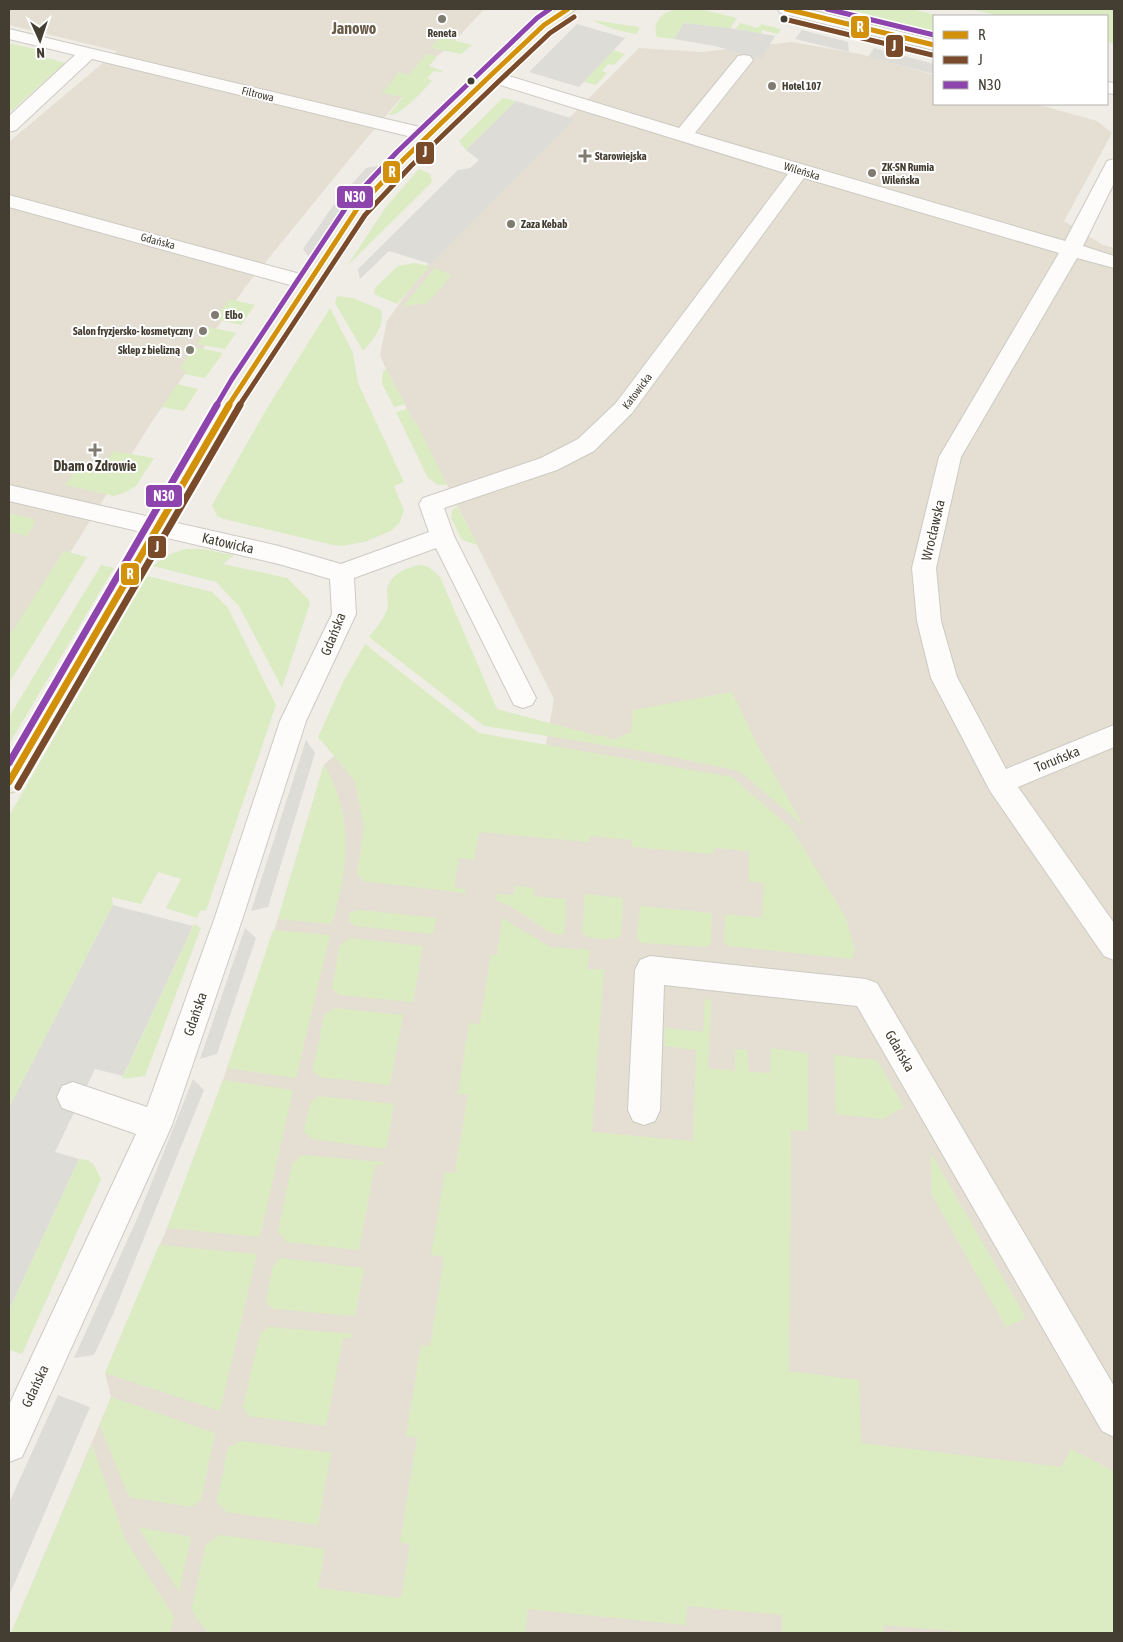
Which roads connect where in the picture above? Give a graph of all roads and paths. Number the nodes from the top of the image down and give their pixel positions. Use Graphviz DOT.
graph roads {
  1 [pos="568,9"];
  2 [pos="786,9"];
  3 [pos="545,17"];
  4 [pos="9,34"];
  5 [pos="933,45"];
  6 [pos="88,53"];
  7 [pos="744,60"];
  8 [pos="490,76"];
  9 [pos="9,126"];
  10 [pos="428,135"];
  11 [pos="683,135"];
  12 [pos="1114,165"];
  13 [pos="800,171"];
  14 [pos="9,201"];
  15 [pos="1071,250"];
  16 [pos="1114,262"];
  17 [pos="308,282"];
  18 [pos="9,493"];
  19 [pos="157,527"];
  20 [pos="442,536"];
  21 [pos="342,573"];
  22 [pos="523,698"];
  23 [pos="1114,736"];
  24 [pos="9,782"];
  25 [pos="1000,783"];
  26 [pos="1114,947"];
  27 [pos="73,1097"];
  28 [pos="644,1110"];
  29 [pos="156,1125"];
  30 [pos="1114,1419"];
  31 [pos="9,1444"];
  1 -- 3 [label="main road"];
  2 -- 5 [label="street"];
  3 -- 8 [label="main road"];
  4 -- 6 [label="street, Filtrowa"];
  6 -- 9 [label="street"];
  6 -- 10 [label="street, Filtrowa"];
  7 -- 11 [label="street"];
  8 -- 10 [label="main road"];
  8 -- 11 [label="street, Wileńska"];
  10 -- 17 [label="main road"];
  11 -- 13 [label="street, Wileńska"];
  12 -- 15 [label="street, Wrocławska"];
  13 -- 15 [label="street, Wileńska"];
  13 -- 20 [label="street, Katowicka"];
  14 -- 17 [label="street, Gdańska"];
  15 -- 16 [label="street, Wileńska"];
  15 -- 25 [label="street, Wrocławska"];
  17 -- 19 [label="main road"];
  18 -- 19 [label="street, Katowicka"];
  19 -- 21 [label="street, Katowicka"];
  19 -- 24 [label="main road"];
  20 -- 21 [label="street"];
  20 -- 22 [label="street, Katowicka"];
  21 -- 29 [label="street, Gdańska"];
  23 -- 25 [label="street, Toruńska"];
  25 -- 26 [label="street, Wrocławska"];
  27 -- 29 [label="street"];
  28 -- 30 [label="street, Gdańska"];
  29 -- 31 [label="street, Gdańska"];
}
